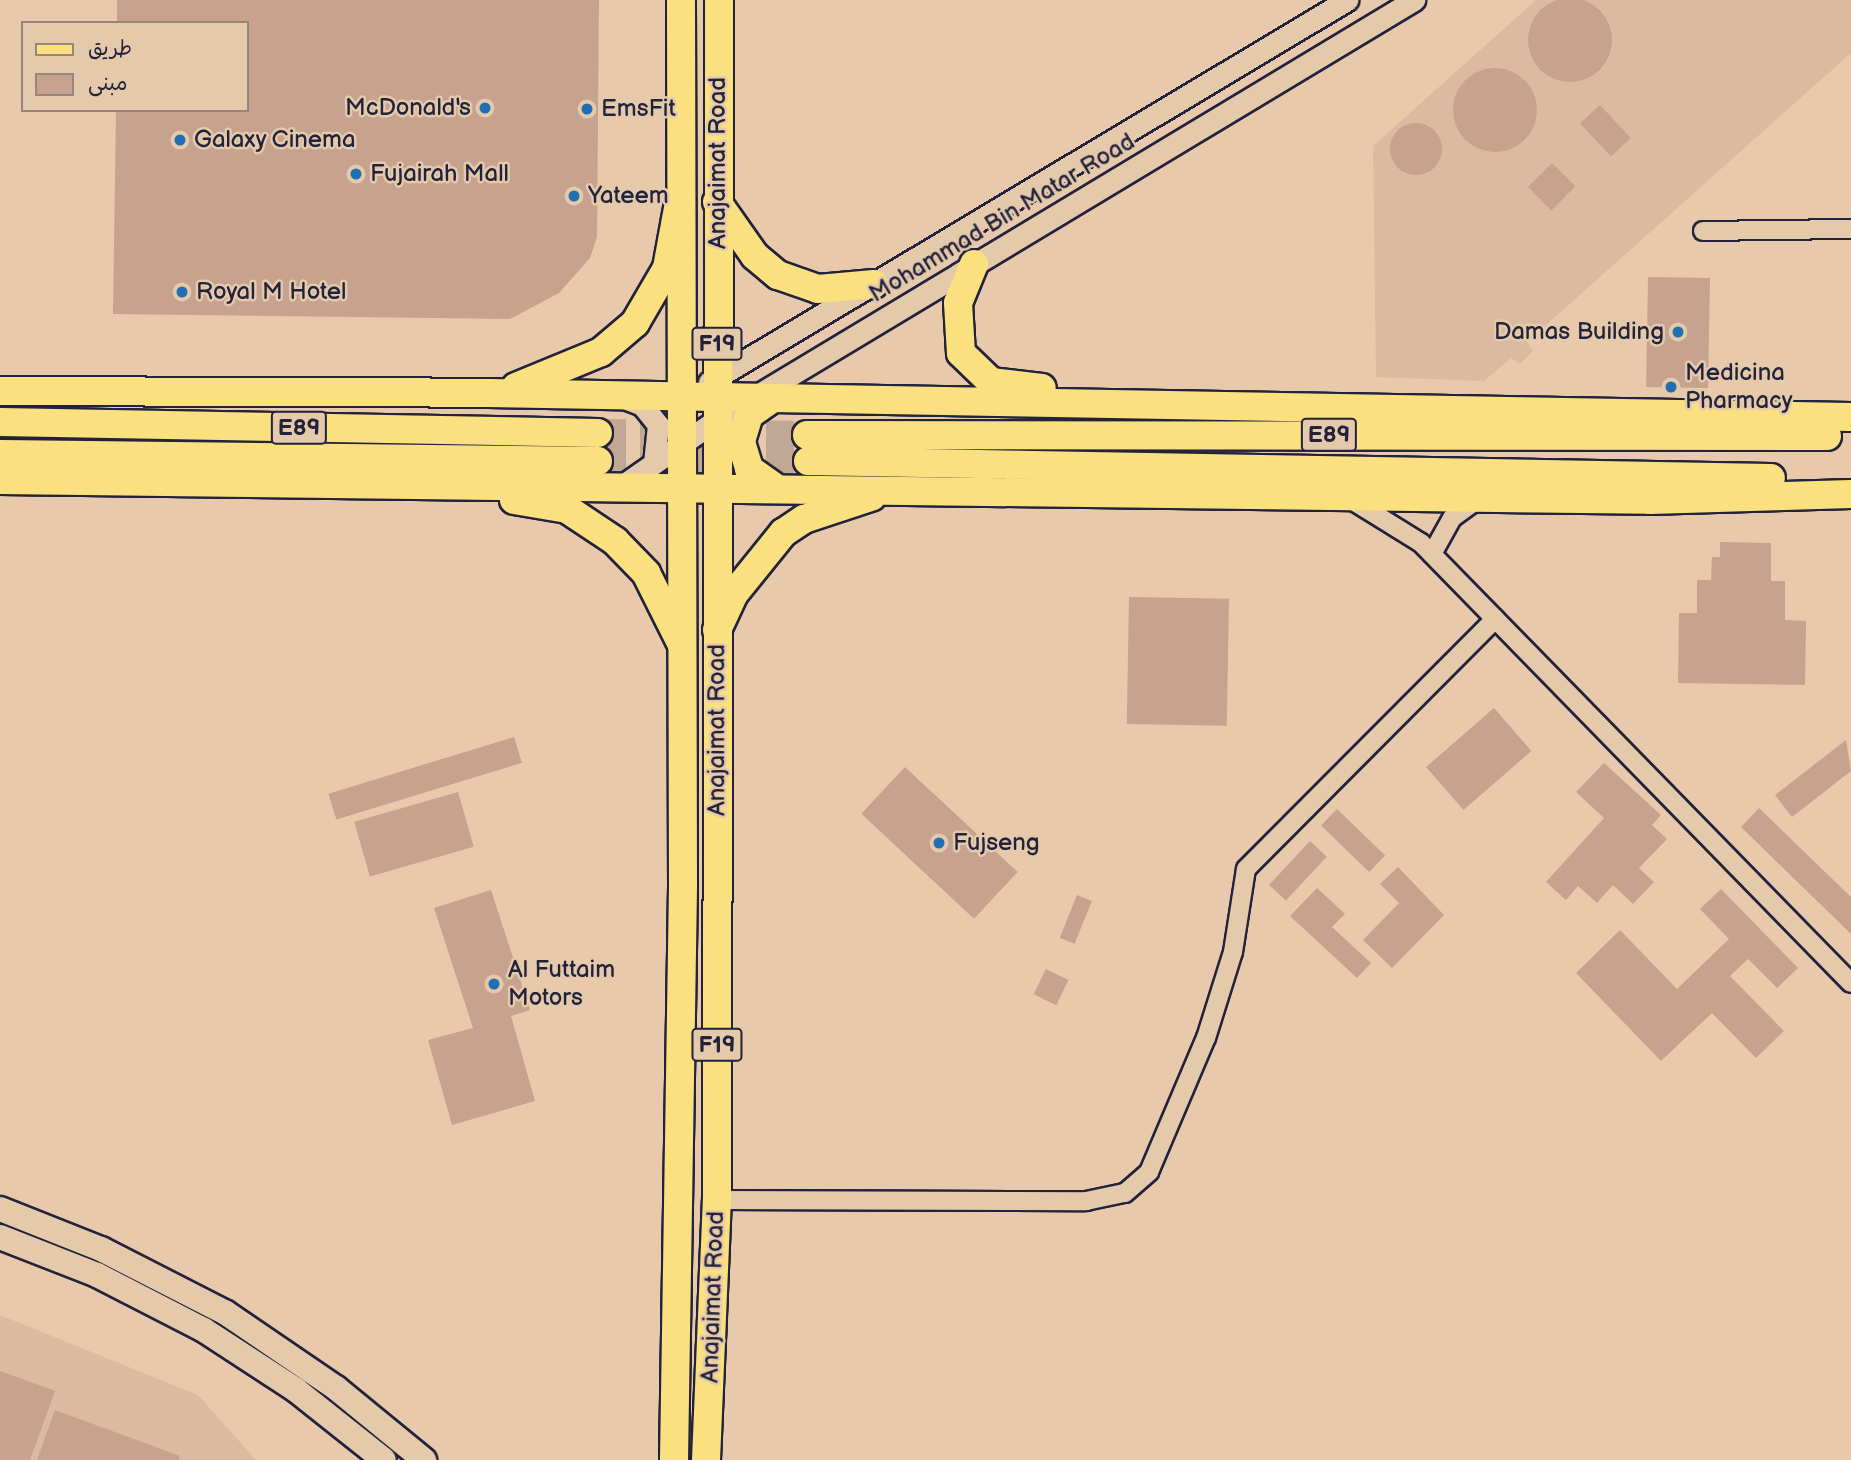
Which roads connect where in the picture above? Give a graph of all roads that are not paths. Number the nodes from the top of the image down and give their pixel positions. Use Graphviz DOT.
graph roads {
  1 [pos="681,0"];
  2 [pos="719,0"];
  3 [pos="1347,0"];
  4 [pos="1415,0"];
  5 [pos="680,197"];
  6 [pos="717,202"];
  7 [pos="1851,229"];
  8 [pos="1703,231"];
  9 [pos="974,264"];
  10 [pos="874,284"];
  11 [pos="0,391"];
  12 [pos="488,393"];
  13 [pos="617,396"];
  14 [pos="682,397"];
  15 [pos="716,399"];
  16 [pos="763,399"];
  17 [pos="1126,406"];
  18 [pos="1851,417"];
  19 [pos="0,422"];
  20 [pos="1851,436"];
  21 [pos="682,442"];
  22 [pos="0,454"];
  23 [pos="654,463"];
  24 [pos="0,480"];
  25 [pos="1851,480"];
  26 [pos="621,486"];
  27 [pos="682,486"];
  28 [pos="716,486"];
  29 [pos="773,486"];
  30 [pos="414,487"];
  31 [pos="901,489"];
  32 [pos="1851,494"];
  33 [pos="1337,496"];
  34 [pos="1480,498"];
  35 [pos="1432,554"];
  36 [pos="1495,619"];
  37 [pos="717,630"];
  38 [pos="682,645"];
  39 [pos="1851,982"];
  40 [pos="717,1200"];
  41 [pos="0,1209"];
  42 [pos="0,1237"];
  43 [pos="384,1460"];
  44 [pos="424,1460"];
  45 [pos="674,1460"];
  46 [pos="706,1460"];
  1 -- 5 [label="main road, Anajaimat Road / F19"];
  2 -- 6 [label="main road, Anajaimat Road / F19"];
  3 -- 10 [label="street, Mohammad Bin Matar Road"];
  4 -- 9 [label="street, Mohammad Bin Matar Road"];
  5 -- 12 [label="main road"];
  5 -- 14 [label="main road, Anajaimat Road / F19"];
  6 -- 10 [label="main road"];
  6 -- 15 [label="main road, Anajaimat Road / F19"];
  7 -- 8 [label="street"];
  9 -- 16 [label="street, Mohammad Bin Matar Road"];
  9 -- 17 [label="main road"];
  10 -- 15 [label="street, Mohammad Bin Matar Road"];
  11 -- 12 [label="main road"];
  12 -- 13 [label="main road"];
  13 -- 14 [label="main road"];
  13 -- 23 [label="street"];
  14 -- 15 [label="main road"];
  14 -- 21 [label="main road, Anajaimat Road / F19"];
  15 -- 16 [label="main road"];
  15 -- 21 [label="street, Mohammad Bin Matar Road"];
  15 -- 28 [label="main road, Anajaimat Road / F19"];
  16 -- 17 [label="main road"];
  16 -- 29 [label="main road"];
  17 -- 18 [label="main road"];
  19 -- 22 [label="main road, E89"];
  20 -- 25 [label="main road, E89"];
  21 -- 23 [label="street, Mohammad Bin Matar Road"];
  21 -- 27 [label="main road, Anajaimat Road / F19"];
  23 -- 26 [label="street, Mohammad Bin Matar Road"];
  24 -- 30 [label="main road"];
  26 -- 27 [label="main road"];
  26 -- 30 [label="main road"];
  27 -- 28 [label="main road"];
  27 -- 38 [label="main road, Anajaimat Road / F19"];
  28 -- 29 [label="main road"];
  28 -- 37 [label="main road, Anajaimat Road / F19"];
  29 -- 31 [label="main road"];
  30 -- 38 [label="main road"];
  31 -- 33 [label="main road"];
  31 -- 37 [label="main road"];
  32 -- 34 [label="main road"];
  33 -- 34 [label="main road"];
  33 -- 35 [label="street"];
  34 -- 35 [label="street"];
  35 -- 36 [label="street"];
  36 -- 39 [label="street"];
  36 -- 40 [label="street"];
  37 -- 40 [label="main road, Anajaimat Road / F19"];
  38 -- 45 [label="main road, Anajaimat Road / F19"];
  40 -- 46 [label="main road, Anajaimat Road / F19"];
  41 -- 44 [label="main road"];
  42 -- 43 [label="main road"];
}
